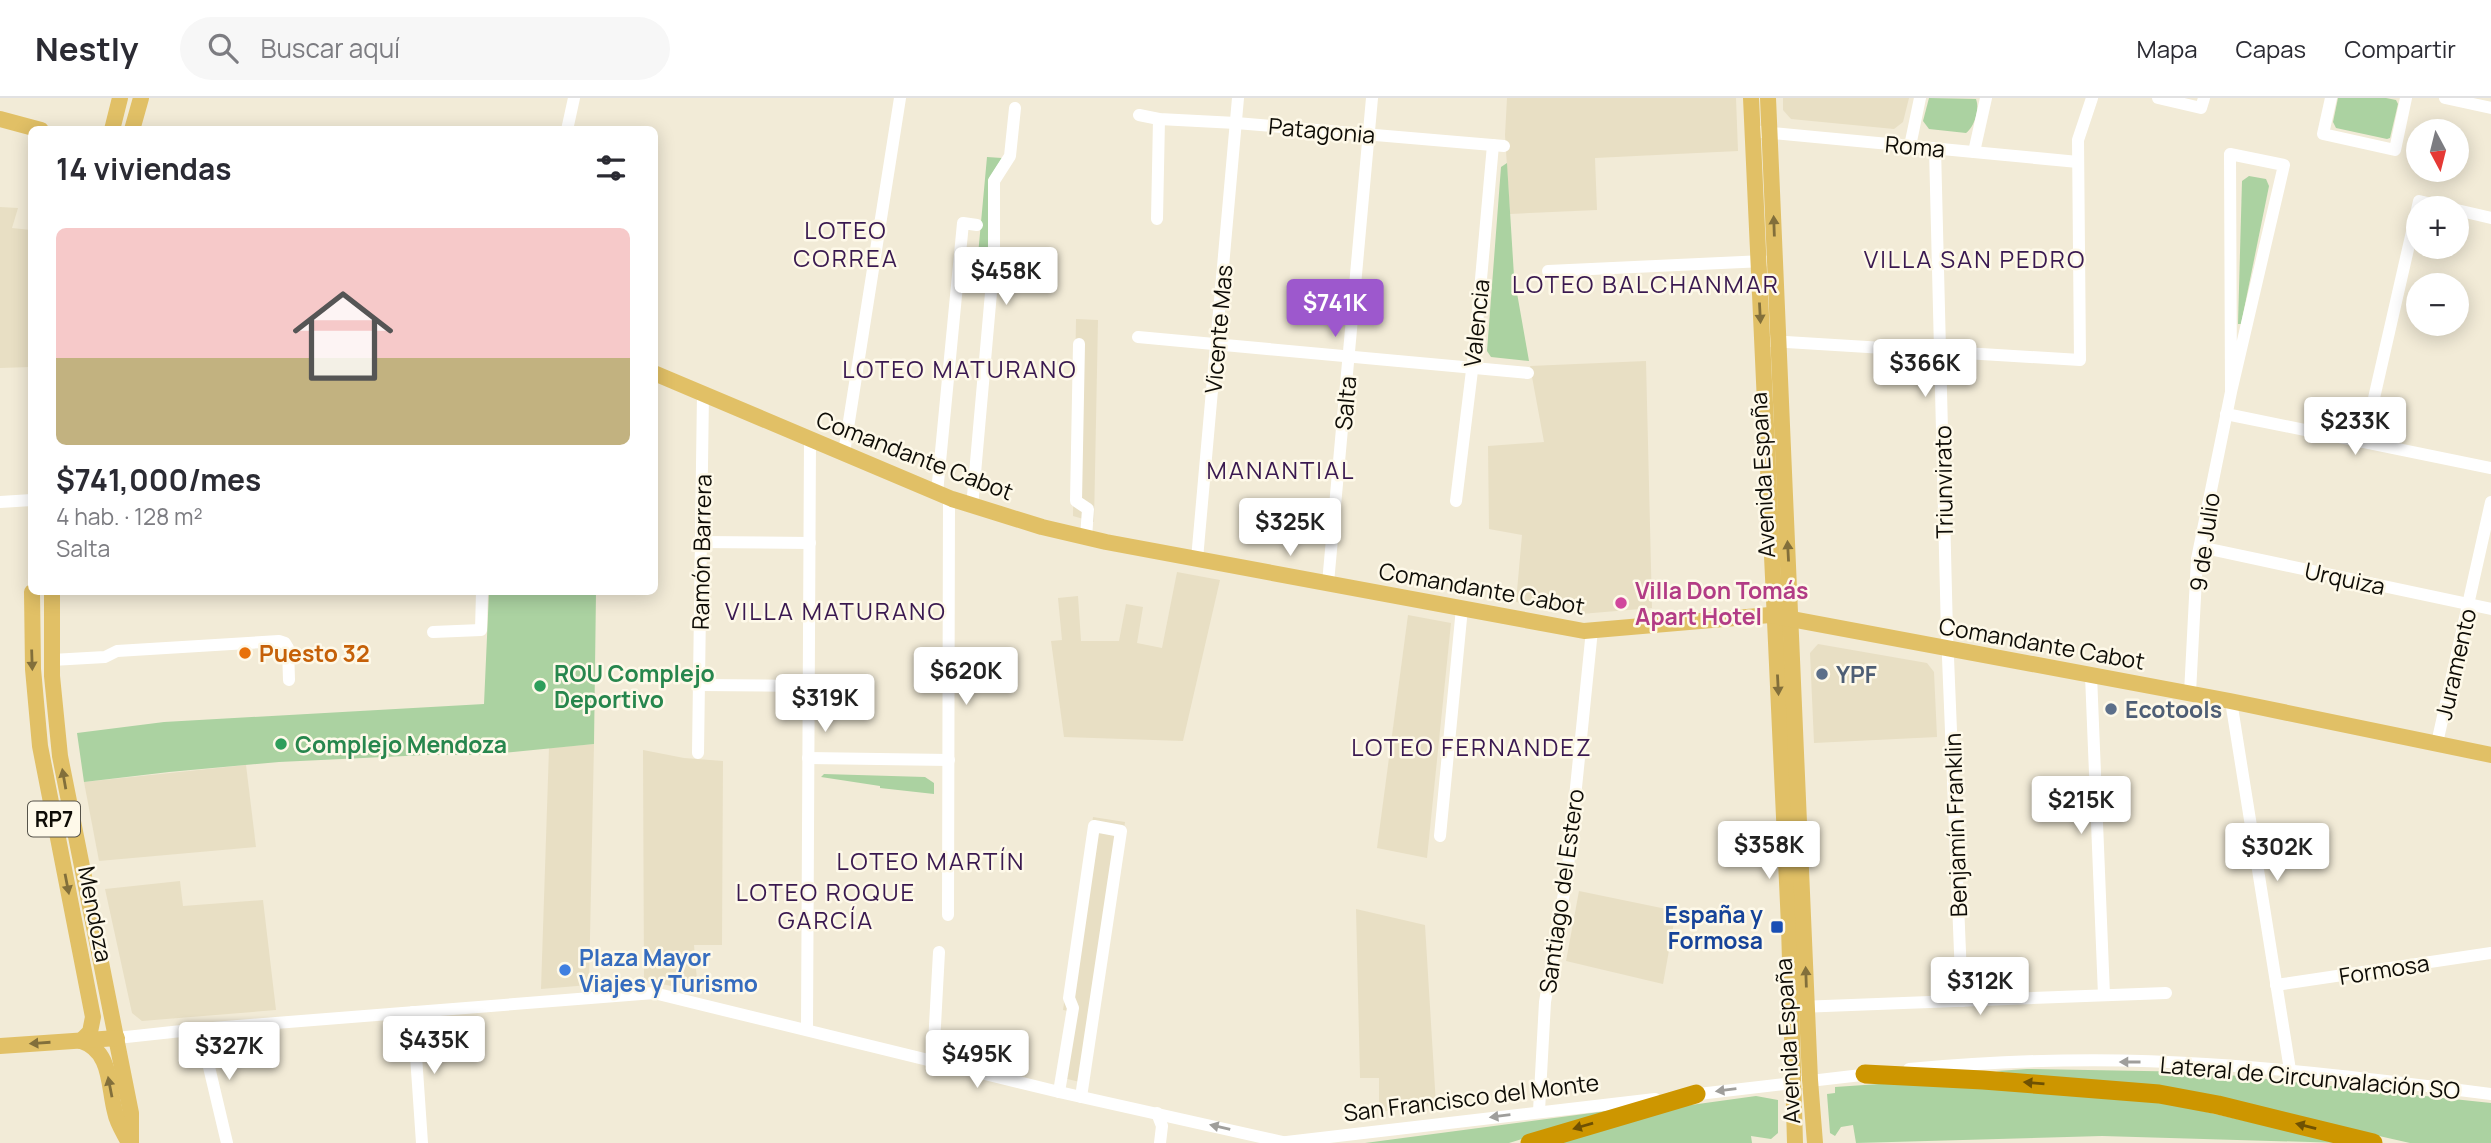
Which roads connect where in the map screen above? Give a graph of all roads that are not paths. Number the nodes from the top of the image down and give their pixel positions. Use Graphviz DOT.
graph roads {
  1 [pos="120,98"];
  2 [pos="141,98"];
  3 [pos="574,98"];
  4 [pos="900,98"];
  5 [pos="1238,98"];
  6 [pos="1372,98"];
  7 [pos="1751,98"];
  8 [pos="1768,98"];
  9 [pos="1920,98"];
  10 [pos="1986,98"];
  11 [pos="2092,98"];
  12 [pos="2158,98"];
  13 [pos="2331,98"];
  14 [pos="2406,98"];
  15 [pos="2445,98"];
  16 [pos="2203,103"];
  17 [pos="1015,108"];
  18 [pos="2491,108"];
  19 [pos="1139,115"];
  20 [pos="0,119"];
  21 [pos="1159,119"];
  22 [pos="1236,123"];
  23 [pos="112,126"];
  24 [pos="133,126"];
  25 [pos="568,126"];
  26 [pos="28,127"];
  27 [pos="1752,131"];
  28 [pos="1770,132"];
  29 [pos="1369,134"];
  30 [pos="1910,145"];
  31 [pos="1499,146"];
  32 [pos="1935,148"];
  33 [pos="1974,152"];
  34 [pos="2078,162"];
  35 [pos="2469,213"];
  36 [pos="2491,218"];
  37 [pos="1157,219"];
  38 [pos="977,225"];
  39 [pos="2406,258"];
  40 [pos="1757,261"];
  41 [pos="1775,261"];
  42 [pos="1548,271"];
  43 [pos="1138,337"];
  44 [pos="1761,340"];
  45 [pos="1779,342"];
  46 [pos="1079,344"];
  47 [pos="1216,345"];
  48 [pos="1940,351"];
  49 [pos="1349,357"];
  50 [pos="1472,368"];
  51 [pos="1528,373"];
  52 [pos="658,375"];
  53 [pos="2231,392"];
  54 [pos="703,393"];
  55 [pos="2227,414"];
  56 [pos="810,439"];
  57 [pos="2364,442"];
  58 [pos="844,453"];
  59 [pos="2491,468"];
  60 [pos="943,496"];
  61 [pos="28,500"];
  62 [pos="1456,500"];
  63 [pos="0,502"];
  64 [pos="2491,502"];
  65 [pos="972,507"];
  66 [pos="1086,538"];
  67 [pos="702,542"];
  68 [pos="810,542"];
  69 [pos="2200,547"];
  70 [pos="1197,559"];
  71 [pos="1328,583"];
  72 [pos="32,595"];
  73 [pos="52,595"];
  74 [pos="482,595"];
  75 [pos="2468,604"];
  76 [pos="1462,608"];
  77 [pos="2491,609"];
  78 [pos="1775,617"];
  79 [pos="1792,620"];
  80 [pos="1592,630"];
  81 [pos="433,632"];
  82 [pos="1948,648"];
  83 [pos="51,660"];
  84 [pos="2091,675"];
  85 [pos="289,680"];
  86 [pos="699,685"];
  87 [pos="809,687"];
  88 [pos="2190,693"];
  89 [pos="2231,701"];
  90 [pos="2437,743"];
  91 [pos="698,752"];
  92 [pos="2491,755"];
  93 [pos="808,758"];
  94 [pos="949,760"];
  95 [pos="1440,836"];
  96 [pos="948,915"];
  97 [pos="939,952"];
  98 [pos="2491,953"];
  99 [pos="2276,985"];
  100 [pos="2166,993"];
  101 [pos="2104,995"];
  102 [pos="1962,1001"];
  103 [pos="1800,1007"];
  104 [pos="414,1012"];
  105 [pos="200,1029"];
  106 [pos="807,1029"];
  107 [pos="117,1038"];
  108 [pos="81,1041"];
  109 [pos="0,1046"];
  110 [pos="933,1062"];
  111 [pos="2290,1070"];
  112 [pos="1865,1074"];
  113 [pos="1802,1081"];
  114 [pos="1059,1092"];
  115 [pos="1696,1094"];
  116 [pos="2491,1094"];
  117 [pos="1082,1097"];
  118 [pos="1539,1111"];
  119 [pos="1157,1112"];
  120 [pos="1283,1142"];
  121 [pos="130,1143"];
  122 [pos="227,1143"];
  123 [pos="422,1143"];
  124 [pos="1160,1143"];
  125 [pos="1278,1143"];
  126 [pos="1530,1143"];
  127 [pos="1794,1143"];
  128 [pos="1815,1143"];
  129 [pos="2373,1143"];
  1 -- 23 [label="main road"];
  2 -- 24 [label="main road"];
  3 -- 25 [label="street"];
  4 -- 58 [label="street"];
  5 -- 22 [label="street, Vicente Mas"];
  6 -- 29 [label="street, Salta"];
  7 -- 27 [label="main road, Avenida España"];
  8 -- 28 [label="main road, Avenida España"];
  9 -- 30 [label="street"];
  10 -- 33 [label="street"];
  11 -- 34 [label="street"];
  12 -- 16 [label="street"];
  13 -- 14 [label="street"];
  15 -- 18 [label="street"];
  17 -- 65 [label="street"];
  19 -- 21 [label="street, Patagonia"];
  20 -- 26 [label="main road"];
  21 -- 22 [label="street, Patagonia"];
  21 -- 37 [label="street"];
  22 -- 29 [label="street, Patagonia"];
  22 -- 47 [label="street, Vicente Mas"];
  27 -- 28 [label="street, Roma"];
  27 -- 40 [label="main road, Avenida España"];
  28 -- 30 [label="street, Roma"];
  41 -- 28 [label="main road, Avenida España, one-way"];
  29 -- 31 [label="street, Patagonia"];
  29 -- 49 [label="street, Salta"];
  30 -- 32 [label="street, Roma"];
  31 -- 50 [label="street, Valencia"];
  32 -- 33 [label="street, Roma"];
  32 -- 48 [label="street, Triunvirato"];
  33 -- 34 [label="street, Roma"];
  34 -- 48 [label="street"];
  35 -- 36 [label="street"];
  38 -- 60 [label="street"];
  39 -- 57 [label="street"];
  40 -- 41 [label="street"];
  40 -- 42 [label="street"];
  40 -- 44 [label="main road, Avenida España, one-way"];
  41 -- 45 [label="main road, Avenida España"];
  43 -- 47 [label="street"];
  44 -- 45 [label="street"];
  44 -- 78 [label="main road, Avenida España"];
  45 -- 48 [label="street"];
  79 -- 45 [label="main road, Avenida España, one-way"];
  46 -- 66 [label="street"];
  47 -- 49 [label="street"];
  47 -- 70 [label="street, Vicente Mas"];
  48 -- 82 [label="street, Triunvirato"];
  49 -- 50 [label="street"];
  49 -- 71 [label="street, Salta"];
  50 -- 51 [label="street"];
  50 -- 62 [label="street, Valencia"];
  52 -- 54 [label="main road, Comandante Cabot"];
  53 -- 53 [label="street, 9 de Julio"];
  53 -- 55 [label="street, 9 de Julio"];
  54 -- 56 [label="main road, Comandante Cabot"];
  54 -- 67 [label="street, Ramón Barrera"];
  55 -- 57 [label="street"];
  55 -- 69 [label="street, 9 de Julio"];
  56 -- 58 [label="main road, Comandante Cabot"];
  56 -- 68 [label="street"];
  57 -- 59 [label="street"];
  58 -- 60 [label="main road, Comandante Cabot"];
  60 -- 65 [label="main road, Comandante Cabot"];
  60 -- 94 [label="street"];
  61 -- 63 [label="street"];
  64 -- 75 [label="street, Juramento"];
  65 -- 66 [label="main road, Comandante Cabot"];
  66 -- 70 [label="main road, Comandante Cabot"];
  67 -- 68 [label="street"];
  67 -- 86 [label="street, Ramón Barrera"];
  68 -- 87 [label="street"];
  69 -- 75 [label="street, Urquiza"];
  69 -- 88 [label="street, 9 de Julio"];
  70 -- 71 [label="main road, Comandante Cabot"];
  71 -- 76 [label="main road, Comandante Cabot"];
  72 -- 108 [label="main road, Mendoza / RP7, one-way"];
  73 -- 83 [label="main road, Mendoza / RP7"];
  74 -- 81 [label="street"];
  75 -- 77 [label="street, Urquiza"];
  75 -- 90 [label="street, Juramento"];
  76 -- 80 [label="main road, Comandante Cabot"];
  76 -- 95 [label="street"];
  78 -- 79 [label="main road, Comandante Cabot"];
  78 -- 80 [label="main road, Comandante Cabot"];
  78 -- 103 [label="main road, Avenida España, one-way"];
  79 -- 82 [label="main road, Comandante Cabot"];
  103 -- 79 [label="main road, Avenida España, one-way"];
  80 -- 118 [label="street, Santiago del Estero"];
  82 -- 84 [label="main road, Comandante Cabot"];
  82 -- 102 [label="street, Benjamín Franklin"];
  83 -- 85 [label="street"];
  107 -- 83 [label="main road, Mendoza / RP7, one-way"];
  84 -- 88 [label="main road, Comandante Cabot"];
  84 -- 101 [label="street"];
  86 -- 87 [label="street"];
  86 -- 91 [label="street, Ramón Barrera"];
  87 -- 93 [label="street"];
  88 -- 89 [label="main road, Comandante Cabot"];
  89 -- 90 [label="main road, Comandante Cabot"];
  89 -- 99 [label="street"];
  90 -- 92 [label="main road, Comandante Cabot"];
  93 -- 94 [label="street"];
  93 -- 106 [label="street"];
  94 -- 96 [label="street"];
  97 -- 110 [label="street"];
  98 -- 99 [label="street, Formosa"];
  99 -- 111 [label="street"];
  100 -- 101 [label="street"];
  101 -- 102 [label="street"];
  102 -- 103 [label="street"];
  103 -- 113 [label="main road, Avenida España"];
  104 -- 105 [label="street, San Francisco del Monte"];
  104 -- 106 [label="street, San Francisco del Monte"];
  104 -- 123 [label="street"];
  105 -- 107 [label="street, San Francisco del Monte"];
  105 -- 122 [label="street"];
  106 -- 110 [label="street, San Francisco del Monte"];
  107 -- 108 [label="main road, San Francisco del Monte"];
  107 -- 121 [label="main road, Mendoza / RP7"];
  108 -- 109 [label="main road, San Francisco del Monte, one-way"];
  121 -- 108 [label="main road, Mendoza / RP7, one-way"];
  110 -- 114 [label="street, San Francisco del Monte"];
  111 -- 112 [label="street, Lateral de Circunvalación SO, one-way"];
  111 -- 116 [label="street, Lateral de Circunvalación SO"];
  112 -- 113 [label="street, Lateral de Circunvalación SO"];
  129 -- 112 [label="highway, one-way"];
  113 -- 115 [label="street, San Francisco del Monte, one-way"];
  113 -- 127 [label="main road, Avenida España"];
  113 -- 128 [label="main road, Avenida España"];
  114 -- 117 [label="street, San Francisco del Monte"];
  114 -- 117 [label="street"];
  115 -- 118 [label="street, San Francisco del Monte"];
  115 -- 126 [label="highway, one-way"];
  117 -- 119 [label="street, San Francisco del Monte"];
  118 -- 120 [label="street, San Francisco del Monte, one-way"];
  120 -- 119 [label="street, San Francisco del Monte, one-way"];
  119 -- 124 [label="street"];
  120 -- 125 [label="street"];
}
